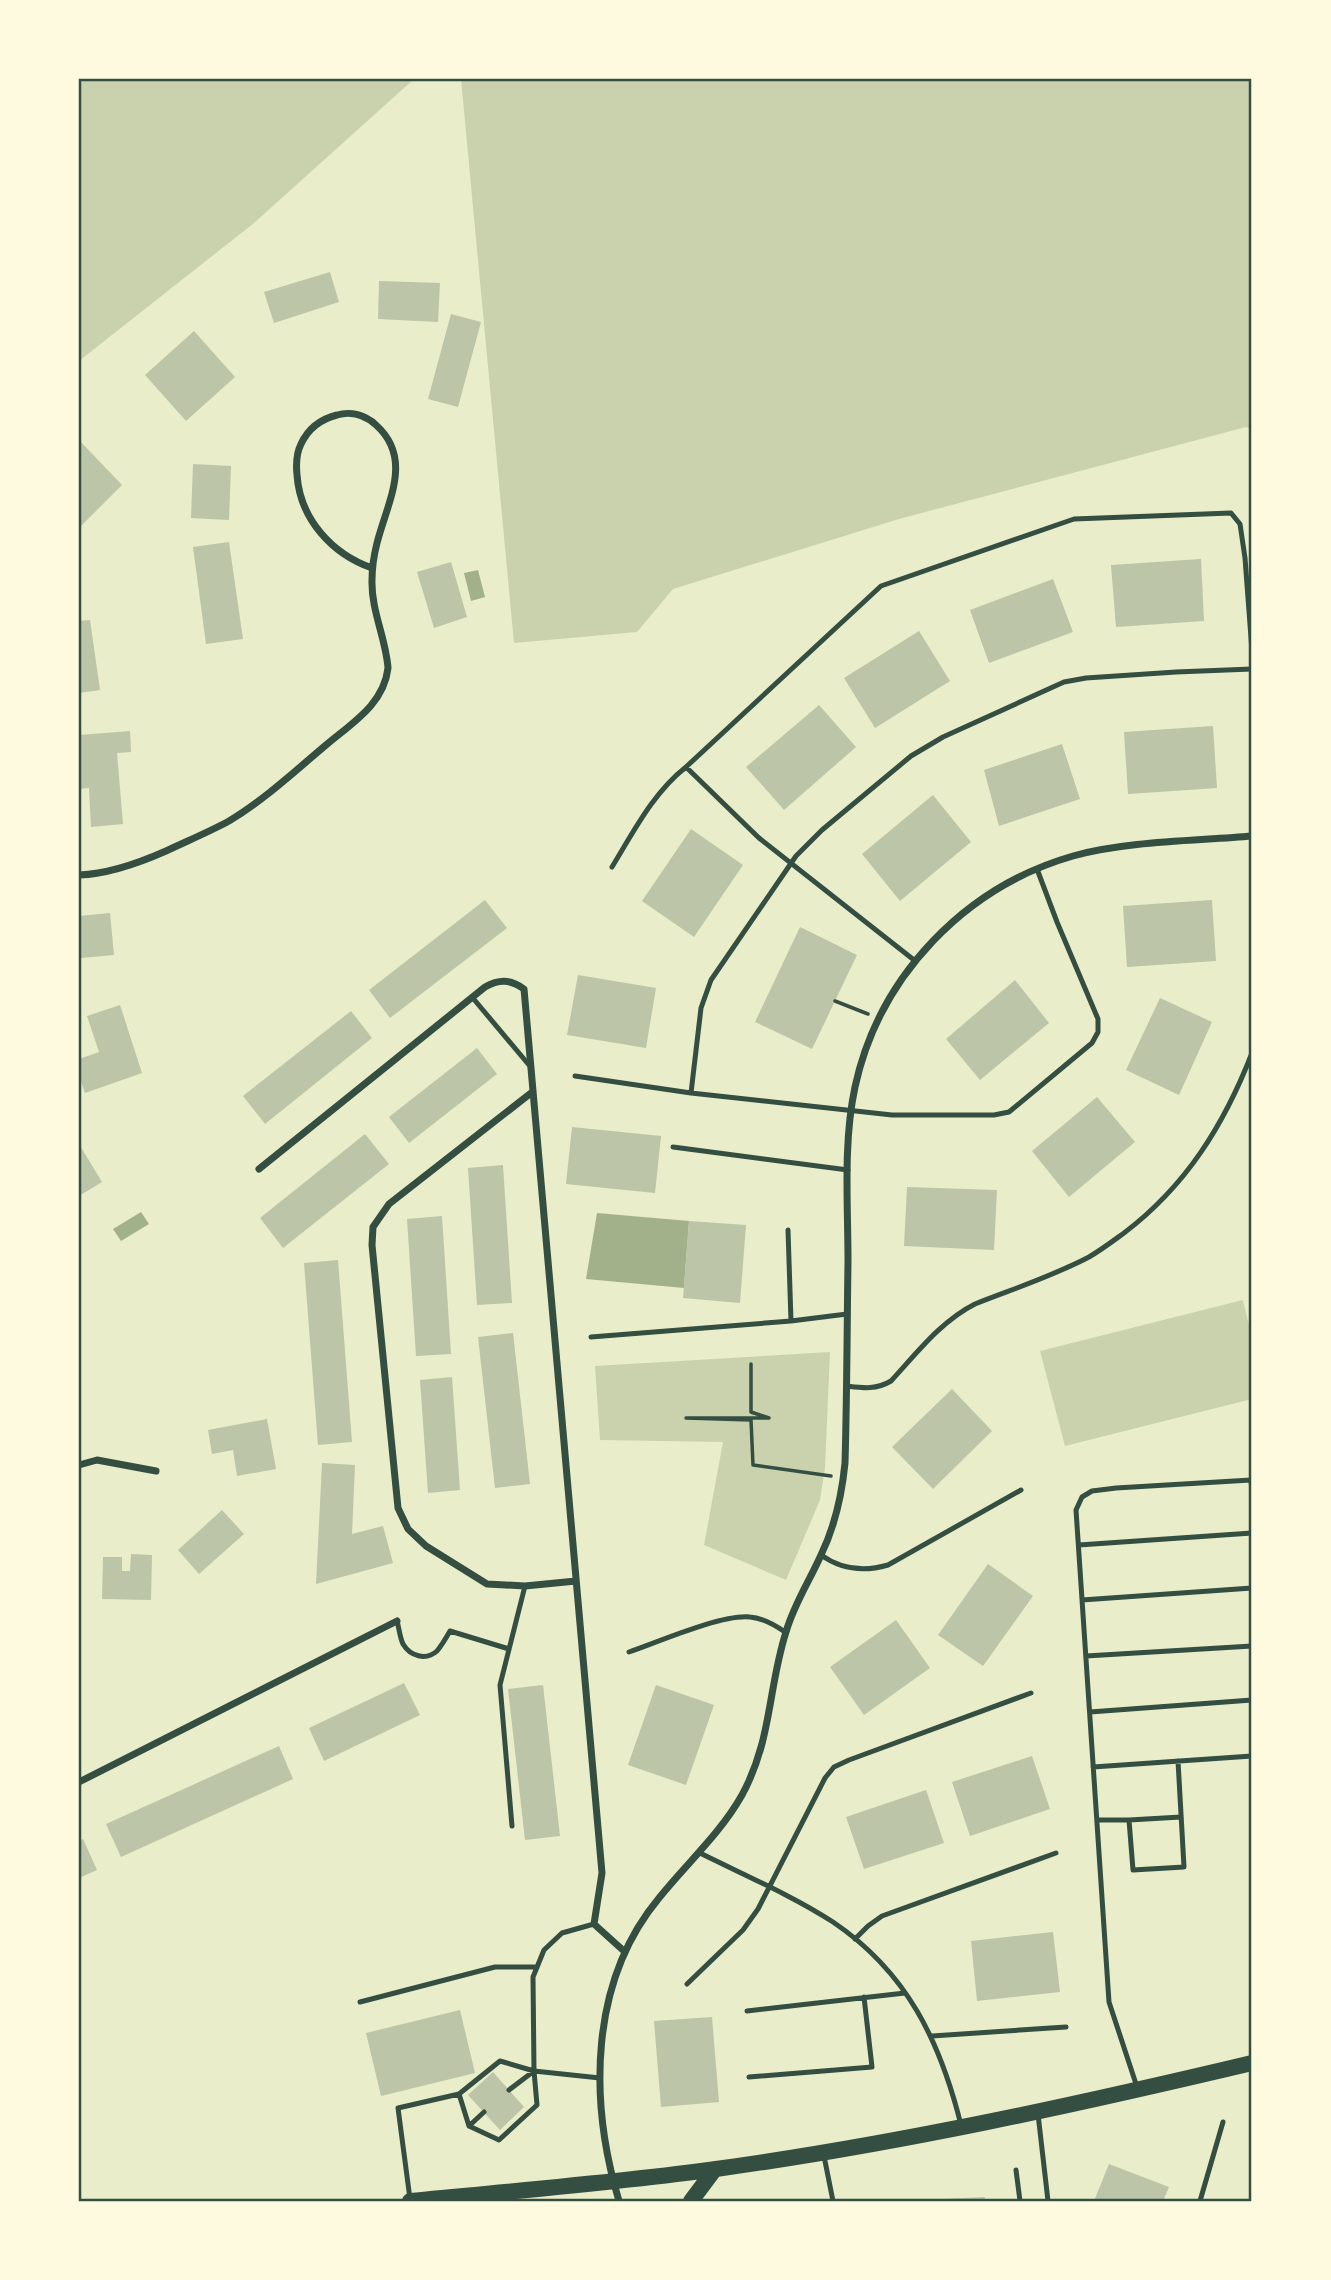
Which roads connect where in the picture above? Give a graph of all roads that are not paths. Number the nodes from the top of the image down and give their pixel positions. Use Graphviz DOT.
graph roads {
  1 [pos="372,568"];
  2 [pos="1252,651"];
  3 [pos="1252,669"];
  4 [pos="686,767"];
  5 [pos="1252,836"];
  6 [pos="790,864"];
  7 [pos="612,867"];
  8 [pos="1037,869"];
  9 [pos="79,875"];
  10 [pos="914,960"];
  11 [pos="472,997"];
  12 [pos="1252,1053"];
  13 [pos="529,1065"];
  14 [pos="575,1076"];
  15 [pos="531,1093"];
  16 [pos="691,1093"];
  17 [pos="851,1111"];
  18 [pos="674,1147"];
  19 [pos="259,1169"];
  20 [pos="848,1170"];
  21 [pos="788,1230"];
  22 [pos="847,1314"];
  23 [pos="791,1321"];
  24 [pos="591,1337"];
  25 [pos="847,1386"];
  26 [pos="79,1465"];
  27 [pos="156,1471"];
  28 [pos="1021,1490"];
  29 [pos="1252,1493"];
  30 [pos="1252,1533"];
  31 [pos="1079,1545"];
  32 [pos="821,1555"];
  33 [pos="576,1581"];
  34 [pos="525,1586"];
  35 [pos="1252,1588"];
  36 [pos="1082,1600"];
  37 [pos="397,1622"];
  38 [pos="785,1632"];
  39 [pos="1252,1646"];
  40 [pos="509,1649"];
  41 [pos="629,1652"];
  42 [pos="1086,1656"];
  43 [pos="1031,1693"];
  44 [pos="1252,1700"];
  45 [pos="1090,1712"];
  46 [pos="1252,1756"];
  47 [pos="1178,1761"];
  48 [pos="1093,1767"];
  49 [pos="79,1782"];
  50 [pos="1181,1817"];
  51 [pos="1097,1820"];
  52 [pos="1129,1820"];
  53 [pos="512,1826"];
  54 [pos="700,1853"];
  55 [pos="1056,1853"];
  56 [pos="770,1888"];
  57 [pos="594,1924"];
  58 [pos="855,1939"];
  59 [pos="625,1952"];
  60 [pos="537,1967"];
  61 [pos="687,1984"];
  62 [pos="905,1993"];
  63 [pos="864,1997"];
  64 [pos="360,2003"];
  65 [pos="747,2011"];
  66 [pos="1066,2027"];
  67 [pos="932,2036"];
  68 [pos="1252,2063"];
  69 [pos="534,2071"];
  70 [pos="749,2077"];
  71 [pos="600,2078"];
  72 [pos="509,2090"];
  73 [pos="1138,2090"];
  74 [pos="459,2094"];
  75 [pos="1038,2111"];
  76 [pos="484,2112"];
  77 [pos="1223,2122"];
  78 [pos="469,2126"];
  79 [pos="961,2127"];
  80 [pos="823,2152"];
  81 [pos="715,2169"];
  82 [pos="1016,2170"];
  83 [pos="613,2180"];
  84 [pos="410,2201"];
  85 [pos="619,2201"];
  86 [pos="691,2201"];
  87 [pos="833,2201"];
  88 [pos="1020,2201"];
  89 [pos="1048,2201"];
  90 [pos="1200,2201"];
  1 -- 1 [label="street"];
  1 -- 9 [label="street"];
  2 -- 4 [label="lane"];
  3 -- 6 [label="lane"];
  4 -- 6 [label="lane"];
  4 -- 7 [label="lane"];
  5 -- 8 [label="street"];
  6 -- 10 [label="lane"];
  6 -- 16 [label="lane"];
  8 -- 10 [label="street"];
  8 -- 17 [label="lane"];
  10 -- 17 [label="street"];
  11 -- 13 [label="lane"];
  11 -- 13 [label="street"];
  11 -- 19 [label="street"];
  12 -- 25 [label="lane"];
  13 -- 15 [label="street"];
  14 -- 16 [label="lane"];
  15 -- 33 [label="street"];
  15 -- 34 [label="street"];
  16 -- 17 [label="lane"];
  17 -- 20 [label="street"];
  18 -- 20 [label="lane"];
  20 -- 22 [label="street"];
  21 -- 23 [label="lane"];
  22 -- 23 [label="lane"];
  22 -- 25 [label="street"];
  23 -- 24 [label="lane"];
  25 -- 32 [label="street"];
  26 -- 27 [label="street"];
  28 -- 32 [label="lane"];
  29 -- 31 [label="lane"];
  30 -- 31 [label="lane"];
  31 -- 36 [label="lane"];
  32 -- 38 [label="street"];
  33 -- 34 [label="street"];
  33 -- 57 [label="street"];
  34 -- 40 [label="lane"];
  35 -- 36 [label="lane"];
  36 -- 42 [label="lane"];
  37 -- 40 [label="lane"];
  37 -- 49 [label="street"];
  38 -- 41 [label="lane"];
  38 -- 54 [label="street"];
  39 -- 42 [label="lane"];
  40 -- 53 [label="lane"];
  42 -- 45 [label="lane"];
  43 -- 56 [label="lane"];
  44 -- 45 [label="lane"];
  45 -- 48 [label="lane"];
  46 -- 47 [label="lane"];
  47 -- 48 [label="lane"];
  47 -- 50 [label="lane"];
  48 -- 51 [label="lane"];
  50 -- 52 [label="lane"];
  50 -- 52 [label="lane"];
  51 -- 52 [label="lane"];
  51 -- 73 [label="lane"];
  54 -- 56 [label="lane"];
  54 -- 59 [label="street"];
  55 -- 58 [label="lane"];
  56 -- 58 [label="lane"];
  56 -- 61 [label="lane"];
  57 -- 59 [label="street"];
  57 -- 60 [label="lane"];
  58 -- 62 [label="lane"];
  59 -- 71 [label="street"];
  60 -- 64 [label="lane"];
  60 -- 69 [label="lane"];
  62 -- 63 [label="lane"];
  62 -- 67 [label="lane"];
  63 -- 65 [label="lane"];
  63 -- 70 [label="lane"];
  66 -- 67 [label="lane"];
  67 -- 79 [label="lane"];
  68 -- 73 [label="main road"];
  69 -- 71 [label="lane"];
  69 -- 72 [label="lane"];
  69 -- 74 [label="lane"];
  69 -- 78 [label="lane"];
  71 -- 83 [label="street"];
  73 -- 75 [label="main road"];
  74 -- 78 [label="lane"];
  74 -- 84 [label="lane"];
  75 -- 79 [label="main road"];
  75 -- 89 [label="lane"];
  76 -- 78 [label="lane"];
  77 -- 90 [label="lane"];
  79 -- 80 [label="main road"];
  80 -- 81 [label="main road"];
  80 -- 87 [label="lane"];
  81 -- 83 [label="main road"];
  81 -- 86 [label="main road"];
  82 -- 88 [label="lane"];
  83 -- 84 [label="main road"];
  83 -- 85 [label="street"];
}
